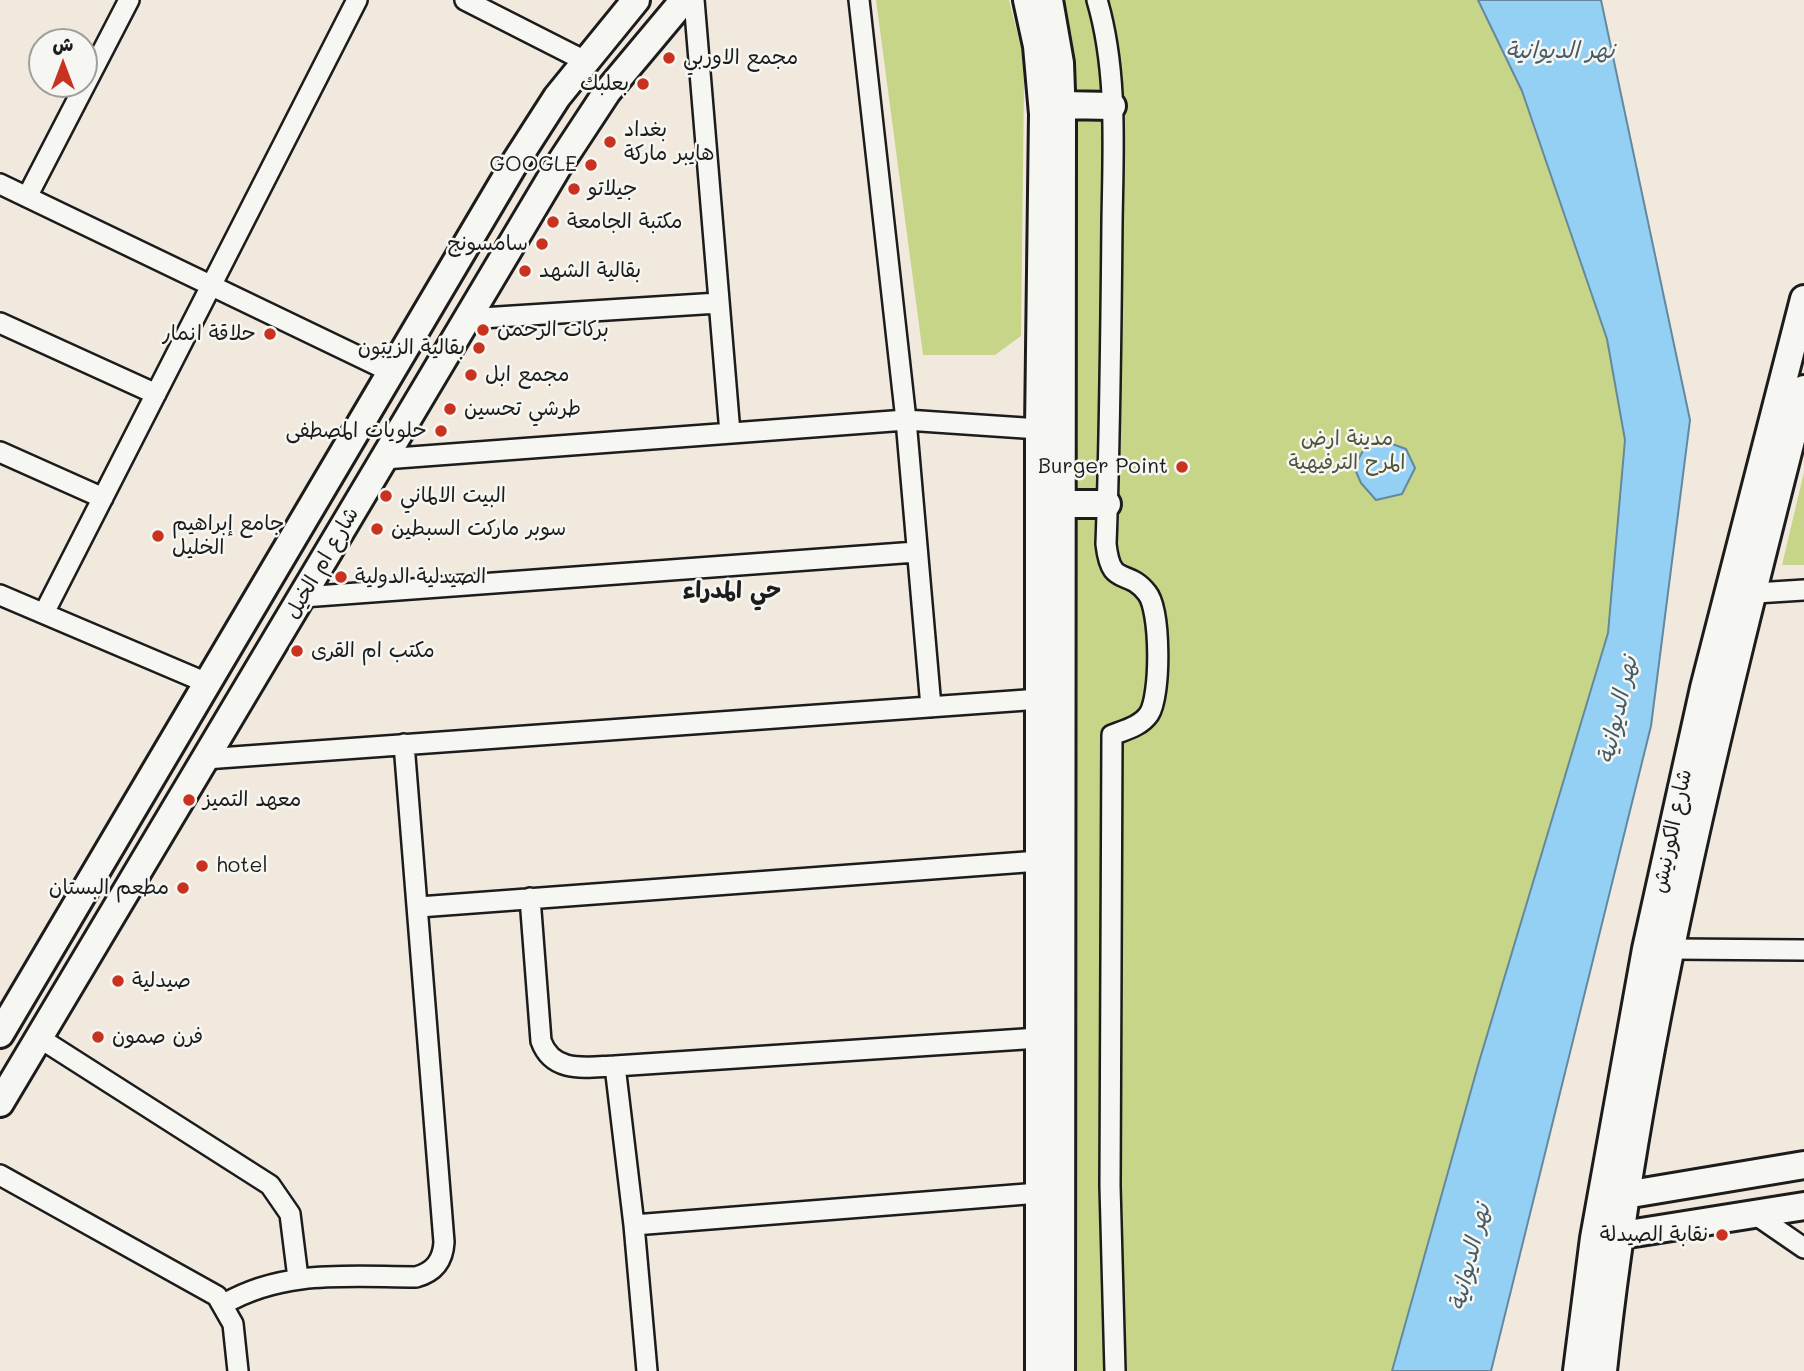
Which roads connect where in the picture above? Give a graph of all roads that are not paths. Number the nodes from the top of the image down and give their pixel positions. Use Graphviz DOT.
graph roads {
  1 [pos="129,0"];
  2 [pos="357,0"];
  3 [pos="465,0"];
  4 [pos="636,0"];
  5 [pos="684,0"];
  6 [pos="694,0"];
  7 [pos="859,0"];
  8 [pos="1027,0"];
  9 [pos="1049,0"];
  10 [pos="1097,0"];
  11 [pos="585,61"];
  12 [pos="1062,105"];
  13 [pos="1112,106"];
  14 [pos="0,184"];
  15 [pos="27,197"];
  16 [pos="211,286"];
  17 [pos="1804,299"];
  18 [pos="718,303"];
  19 [pos="466,320"];
  20 [pos="0,323"];
  21 [pos="391,372"];
  22 [pos="1804,389"];
  23 [pos="156,394"];
  24 [pos="906,420"];
  25 [pos="1039,429"];
  26 [pos="730,433"];
  27 [pos="0,452"];
  28 [pos="384,459"];
  29 [pos="103,498"];
  30 [pos="1060,504"];
  31 [pos="1107,504"];
  32 [pos="916,552"];
  33 [pos="1804,590"];
  34 [pos="1740,594"];
  35 [pos="303,597"];
  36 [pos="2,601"];
  37 [pos="44,614"];
  38 [pos="207,683"];
  39 [pos="1040,699"];
  40 [pos="931,707"];
  41 [pos="404,744"];
  42 [pos="205,759"];
  43 [pos="1040,861"];
  44 [pos="530,898"];
  45 [pos="419,907"];
  46 [pos="1672,949"];
  47 [pos="1804,950"];
  48 [pos="3,1023"];
  49 [pos="38,1037"];
  50 [pos="1039,1038"];
  51 [pos="615,1066"];
  52 [pos="0,1103"];
  53 [pos="1804,1165"];
  54 [pos="0,1175"];
  55 [pos="1039,1193"];
  56 [pos="1614,1194"];
  57 [pos="1804,1206"];
  58 [pos="1756,1215"];
  59 [pos="634,1225"];
  60 [pos="1606,1238"];
  61 [pos="1804,1248"];
  62 [pos="298,1278"];
  63 [pos="224,1304"];
  64 [pos="238,1371"];
  65 [pos="647,1371"];
  66 [pos="1039,1371"];
  67 [pos="1060,1371"];
  68 [pos="1115,1371"];
  69 [pos="1577,1371"];
  70 [pos="1603,1371"];
  1 -- 15 [label="street"];
  2 -- 16 [label="street"];
  3 -- 11 [label="street"];
  4 -- 11 [label="main road, شارع ام الخيل"];
  5 -- 19 [label="main road, شارع ام الخيل"];
  6 -- 18 [label="street"];
  7 -- 24 [label="street"];
  8 -- 25 [label="main road"];
  9 -- 12 [label="main road"];
  10 -- 13 [label="street"];
  11 -- 21 [label="main road, شارع ام الخيل"];
  12 -- 13 [label="main road"];
  12 -- 30 [label="main road"];
  13 -- 31 [label="street"];
  14 -- 15 [label="street"];
  15 -- 16 [label="street"];
  16 -- 21 [label="street"];
  16 -- 23 [label="street"];
  17 -- 34 [label="main road, شارع الكورنيش"];
  18 -- 19 [label="street"];
  18 -- 26 [label="street"];
  19 -- 28 [label="main road, شارع ام الخيل"];
  20 -- 23 [label="street"];
  21 -- 38 [label="main road, شارع ام الخيل"];
  22 -- 34 [label="main road, شارع الكورنيش"];
  23 -- 29 [label="street"];
  24 -- 25 [label="street"];
  24 -- 26 [label="street"];
  24 -- 32 [label="street"];
  25 -- 39 [label="main road"];
  26 -- 28 [label="street"];
  27 -- 29 [label="street"];
  28 -- 35 [label="main road, شارع ام الخيل"];
  29 -- 37 [label="street"];
  30 -- 31 [label="main road"];
  30 -- 67 [label="main road"];
  31 -- 68 [label="street"];
  32 -- 35 [label="street"];
  32 -- 40 [label="street"];
  33 -- 34 [label="street"];
  34 -- 46 [label="main road, شارع الكورنيش"];
  34 -- 56 [label="main road, شارع الكورنيش"];
  35 -- 42 [label="main road, شارع ام الخيل"];
  36 -- 37 [label="street"];
  37 -- 38 [label="street"];
  38 -- 48 [label="main road, شارع ام الخيل"];
  39 -- 40 [label="street"];
  39 -- 43 [label="main road"];
  40 -- 41 [label="street"];
  41 -- 42 [label="street"];
  41 -- 45 [label="street"];
  42 -- 49 [label="main road, شارع ام الخيل"];
  43 -- 44 [label="street"];
  43 -- 50 [label="main road"];
  44 -- 45 [label="street"];
  44 -- 51 [label="street"];
  45 -- 62 [label="street"];
  46 -- 47 [label="street"];
  46 -- 56 [label="main road, شارع الكورنيش"];
  49 -- 52 [label="main road, شارع ام الخيل"];
  49 -- 62 [label="street"];
  50 -- 51 [label="street"];
  50 -- 55 [label="main road"];
  51 -- 59 [label="street"];
  53 -- 56 [label="main road"];
  54 -- 63 [label="street"];
  55 -- 59 [label="street"];
  55 -- 66 [label="main road"];
  56 -- 60 [label="main road, شارع الكورنيش"];
  57 -- 58 [label="main road"];
  58 -- 60 [label="main road"];
  58 -- 61 [label="street"];
  59 -- 65 [label="street"];
  60 -- 69 [label="main road, شارع الكورنيش"];
  60 -- 70 [label="main road, شارع الكورنيش"];
  62 -- 63 [label="street"];
  63 -- 64 [label="street"];
}
